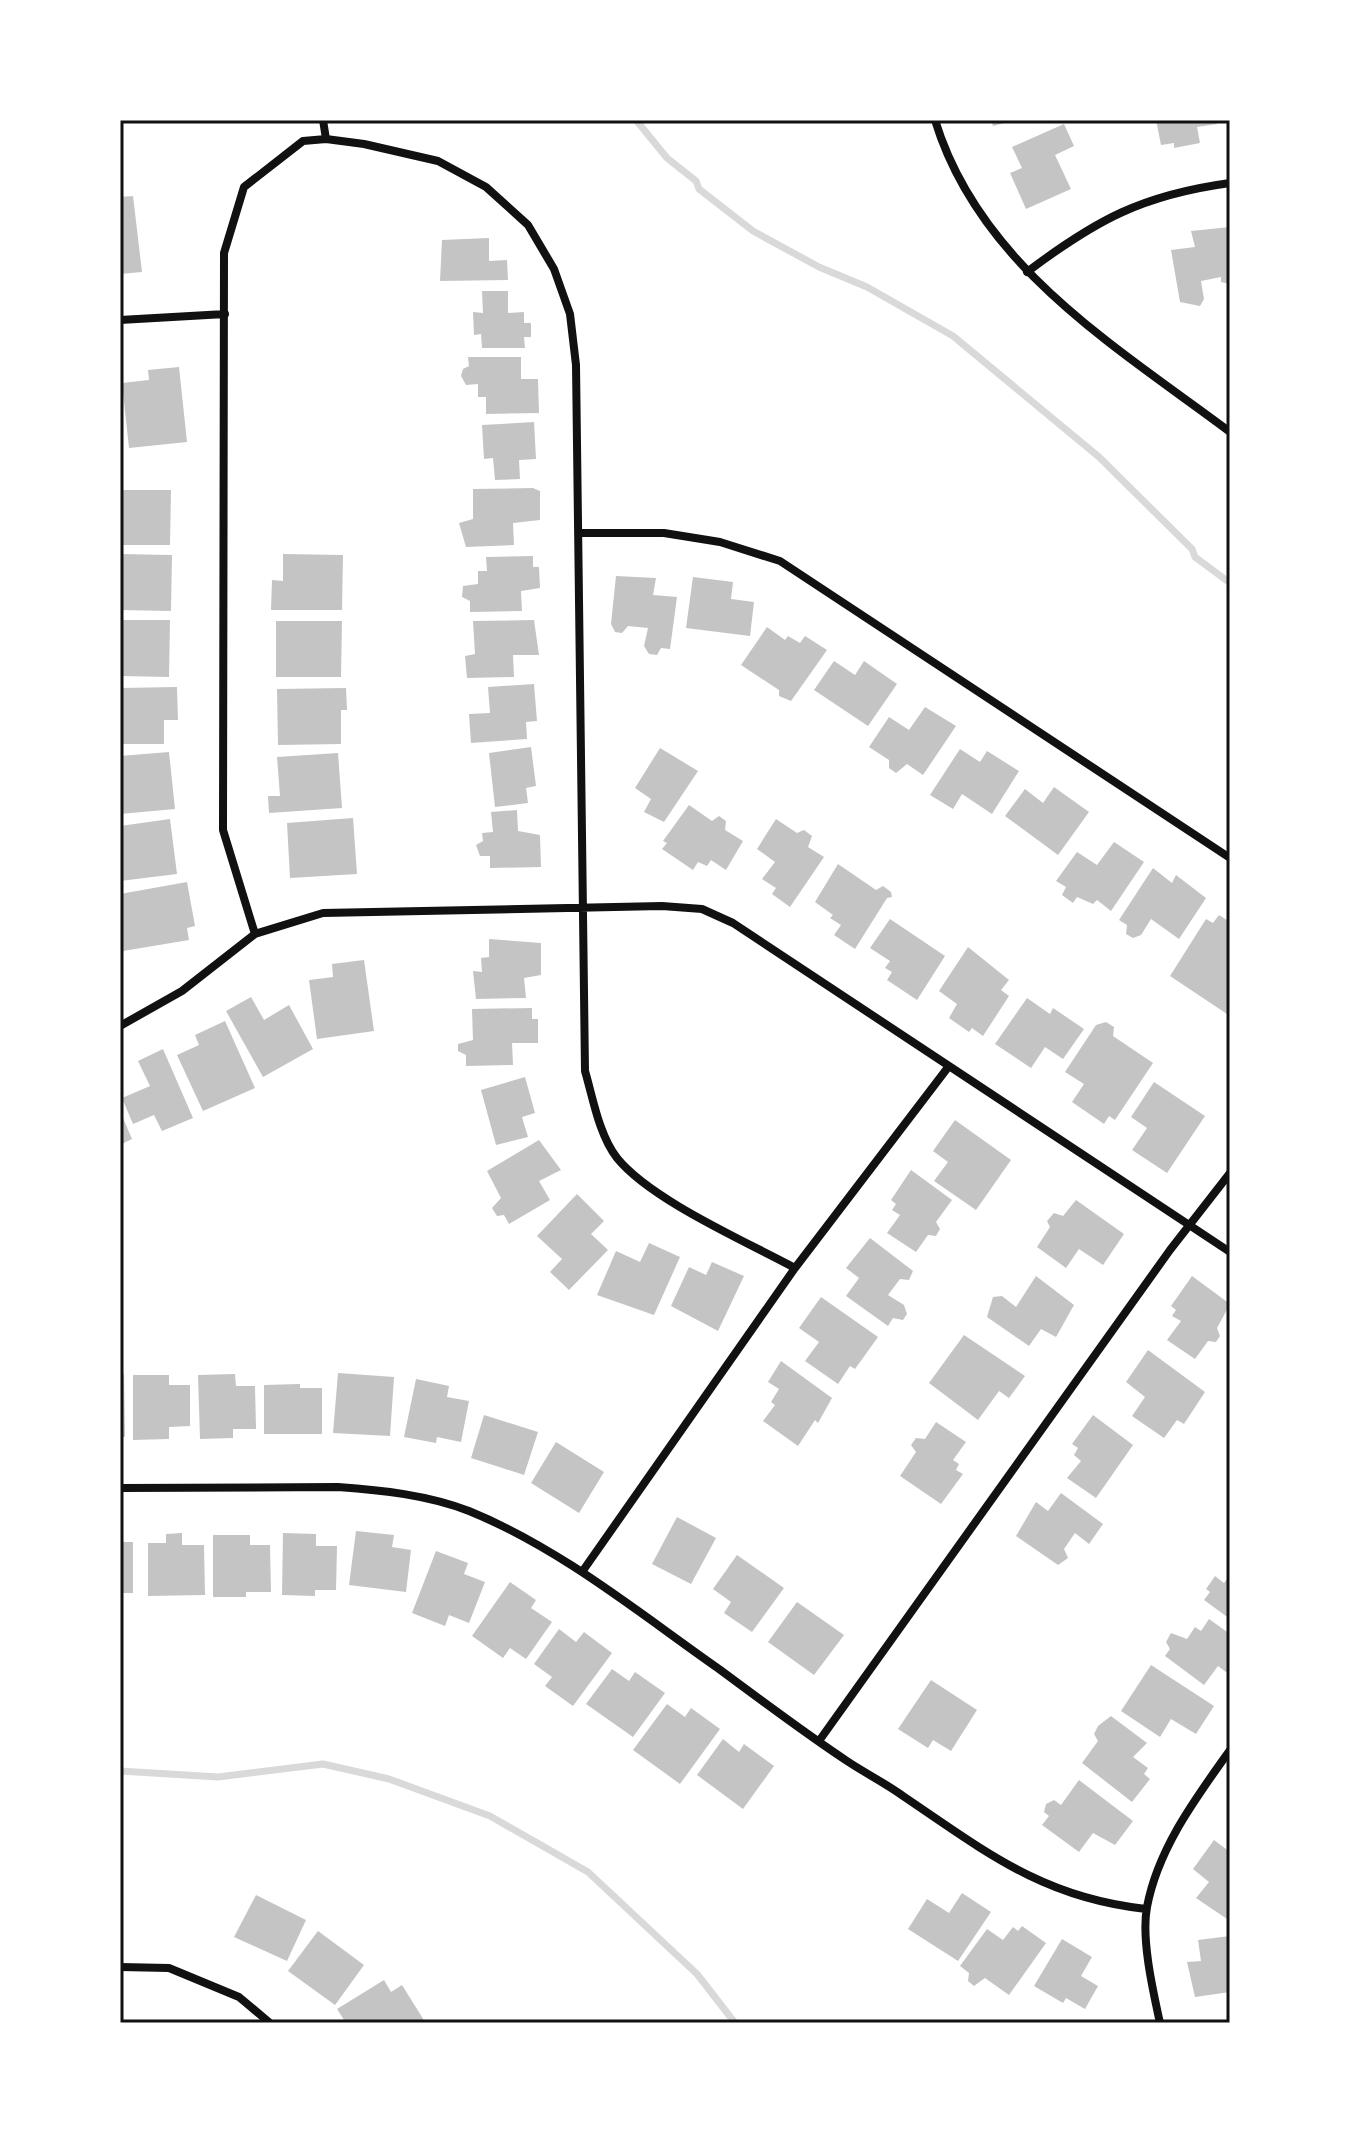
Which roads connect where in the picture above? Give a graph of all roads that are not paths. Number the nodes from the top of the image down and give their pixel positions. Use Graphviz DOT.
graph roads {
  1 [pos="323,120"];
  2 [pos="935,120"];
  3 [pos="326,139"];
  4 [pos="1230,183"];
  5 [pos="1027,272"];
  6 [pos="225,314"];
  7 [pos="120,320"];
  8 [pos="1230,432"];
  9 [pos="579,533"];
  10 [pos="1230,858"];
  11 [pos="584,907"];
  12 [pos="255,934"];
  13 [pos="120,1026"];
  14 [pos="949,1066"];
  15 [pos="1230,1173"];
  16 [pos="1192,1226"];
  17 [pos="1230,1252"];
  18 [pos="795,1268"];
  19 [pos="120,1488"];
  20 [pos="582,1572"];
  21 [pos="819,1741"];
  22 [pos="1230,1750"];
  23 [pos="1146,1909"];
  24 [pos="120,1967"];
  25 [pos="270,2023"];
  26 [pos="1160,2023"];
  1 -- 3 [label="street"];
  2 -- 5 [label="street"];
  3 -- 6 [label="street"];
  3 -- 9 [label="street"];
  4 -- 5 [label="street"];
  5 -- 8 [label="street"];
  6 -- 7 [label="street"];
  6 -- 12 [label="street"];
  9 -- 10 [label="street"];
  9 -- 11 [label="street"];
  11 -- 12 [label="street"];
  11 -- 14 [label="street"];
  11 -- 18 [label="street"];
  12 -- 13 [label="street"];
  14 -- 16 [label="street"];
  14 -- 18 [label="street"];
  15 -- 16 [label="street"];
  16 -- 17 [label="street"];
  16 -- 21 [label="street"];
  18 -- 20 [label="street"];
  19 -- 20 [label="street"];
  20 -- 21 [label="street"];
  21 -- 23 [label="street"];
  22 -- 23 [label="street"];
  23 -- 26 [label="street"];
  24 -- 25 [label="street"];
}
